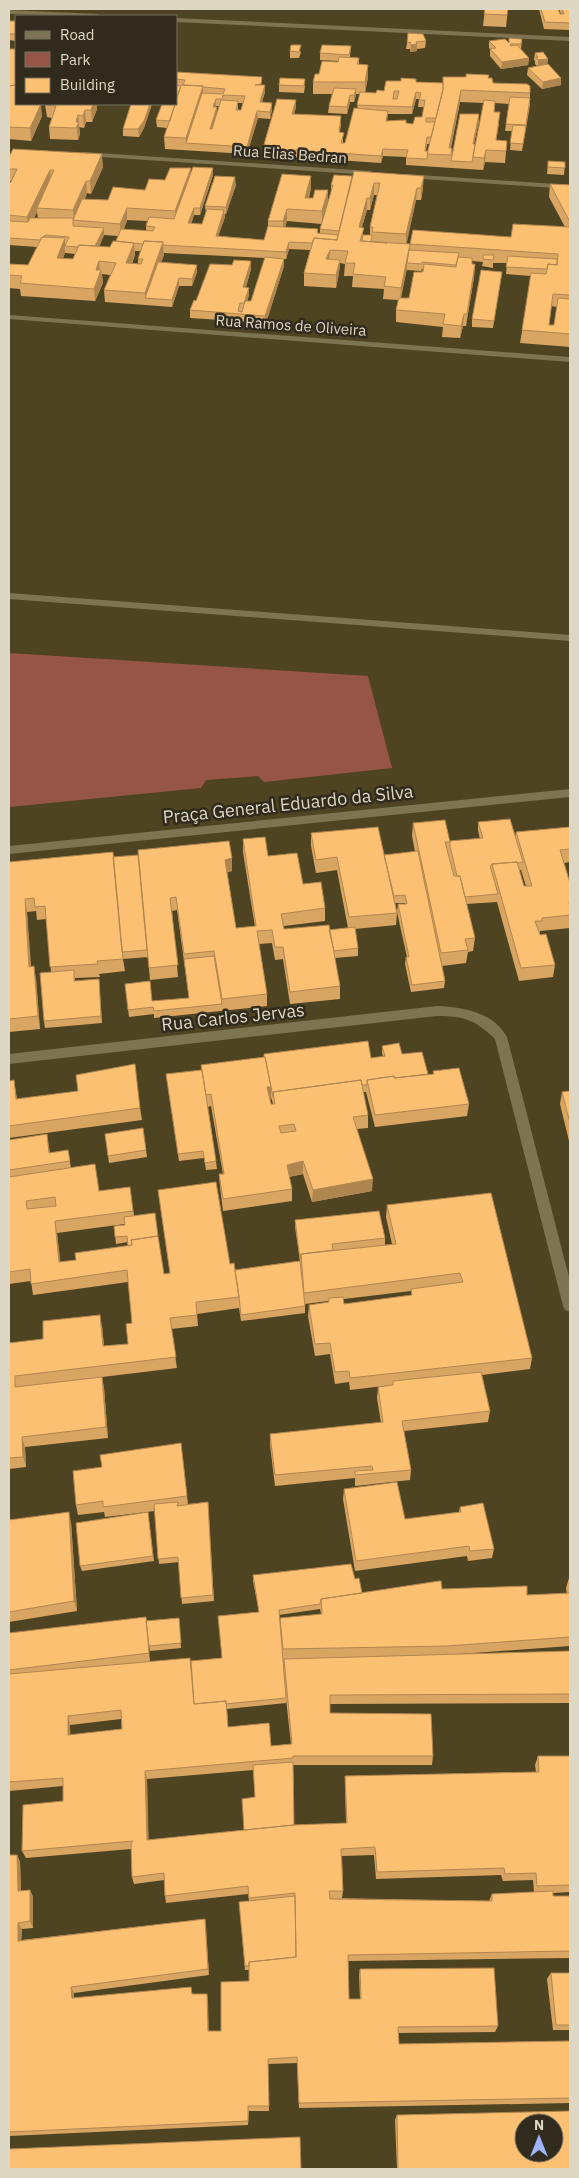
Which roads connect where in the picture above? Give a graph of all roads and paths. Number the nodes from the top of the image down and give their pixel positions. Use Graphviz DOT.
graph roads {
  1 [pos="9,12"];
  2 [pos="76,15"];
  3 [pos="178,20"];
  4 [pos="570,39"];
  5 [pos="78,154"];
  6 [pos="375,174"];
  7 [pos="404,176"];
  8 [pos="570,188"];
  9 [pos="9,317"];
  10 [pos="570,360"];
  11 [pos="9,596"];
  12 [pos="570,638"];
  13 [pos="570,794"];
  14 [pos="9,850"];
  15 [pos="9,1060"];
  16 [pos="570,1306"];
  1 -- 2 [label="street"];
  3 -- 4 [label="street"];
  5 -- 6 [label="street, Rua Elias Bedran"];
  7 -- 8 [label="street"];
  9 -- 10 [label="street, Rua Ramos de Oliveira"];
  11 -- 12 [label="street"];
  13 -- 14 [label="street, Praça General Eduardo da Silva"];
  15 -- 16 [label="street, Rua Carlos Jervas"];
}
